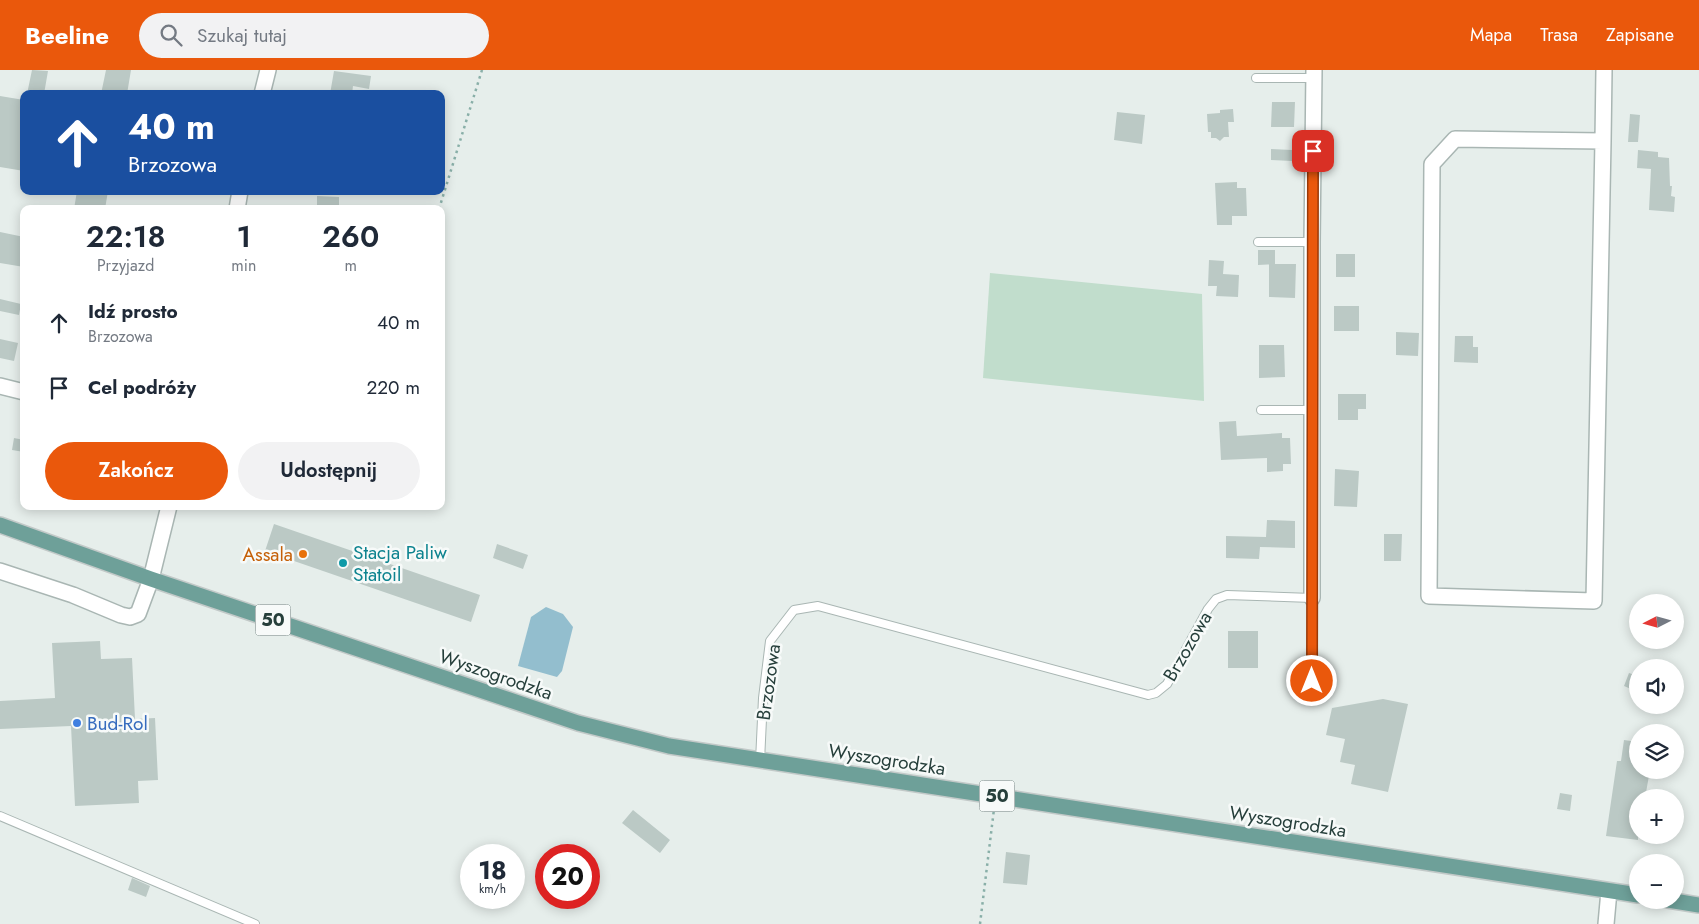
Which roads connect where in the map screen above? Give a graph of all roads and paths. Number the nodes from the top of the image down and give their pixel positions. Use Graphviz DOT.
graph roads {
  1 [pos="268,70"];
  2 [pos="482,70"];
  3 [pos="1604,70"];
  4 [pos="1314,74"];
  5 [pos="1256,78"];
  6 [pos="263,90"];
  7 [pos="1603,142"];
  8 [pos="445,190"];
  9 [pos="1258,242"];
  10 [pos="1312,242"];
  11 [pos="0,386"];
  12 [pos="20,391"];
  13 [pos="1260,410"];
  14 [pos="1312,410"];
  15 [pos="168,510"];
  16 [pos="0,525"];
  17 [pos="0,571"];
  18 [pos="151,579"];
  19 [pos="1312,598"];
  20 [pos="1312,681"];
  21 [pos="760,761"];
  22 [pos="995,796"];
  23 [pos="0,816"];
  24 [pos="1609,891"];
  25 [pos="1629,894"];
  26 [pos="1684,903"];
  27 [pos="1699,905"];
  28 [pos="255,924"];
  29 [pos="980,924"];
  30 [pos="1606,924"];
  1 -- 6 [label="street"];
  2 -- 8 [label="path"];
  3 -- 7 [label="street"];
  4 -- 5 [label="lane"];
  4 -- 10 [label="street"];
  7 -- 7 [label="street"];
  9 -- 10 [label="lane"];
  10 -- 14 [label="street"];
  11 -- 12 [label="street"];
  13 -- 14 [label="lane"];
  14 -- 19 [label="street"];
  15 -- 18 [label="street"];
  16 -- 18 [label="main road, Wyszogrodzka / 50"];
  17 -- 18 [label="street"];
  18 -- 21 [label="main road, Wyszogrodzka / 50"];
  19 -- 20 [label="lane"];
  19 -- 21 [label="lane, Brzozowa"];
  21 -- 22 [label="main road, Wyszogrodzka / 50"];
  22 -- 24 [label="main road, Wyszogrodzka / 50"];
  22 -- 29 [label="path"];
  23 -- 28 [label="lane"];
  24 -- 25 [label="main road, Wyszogrodzka / 50"];
  24 -- 30 [label="street"];
  26 -- 27 [label="main road"];
}
